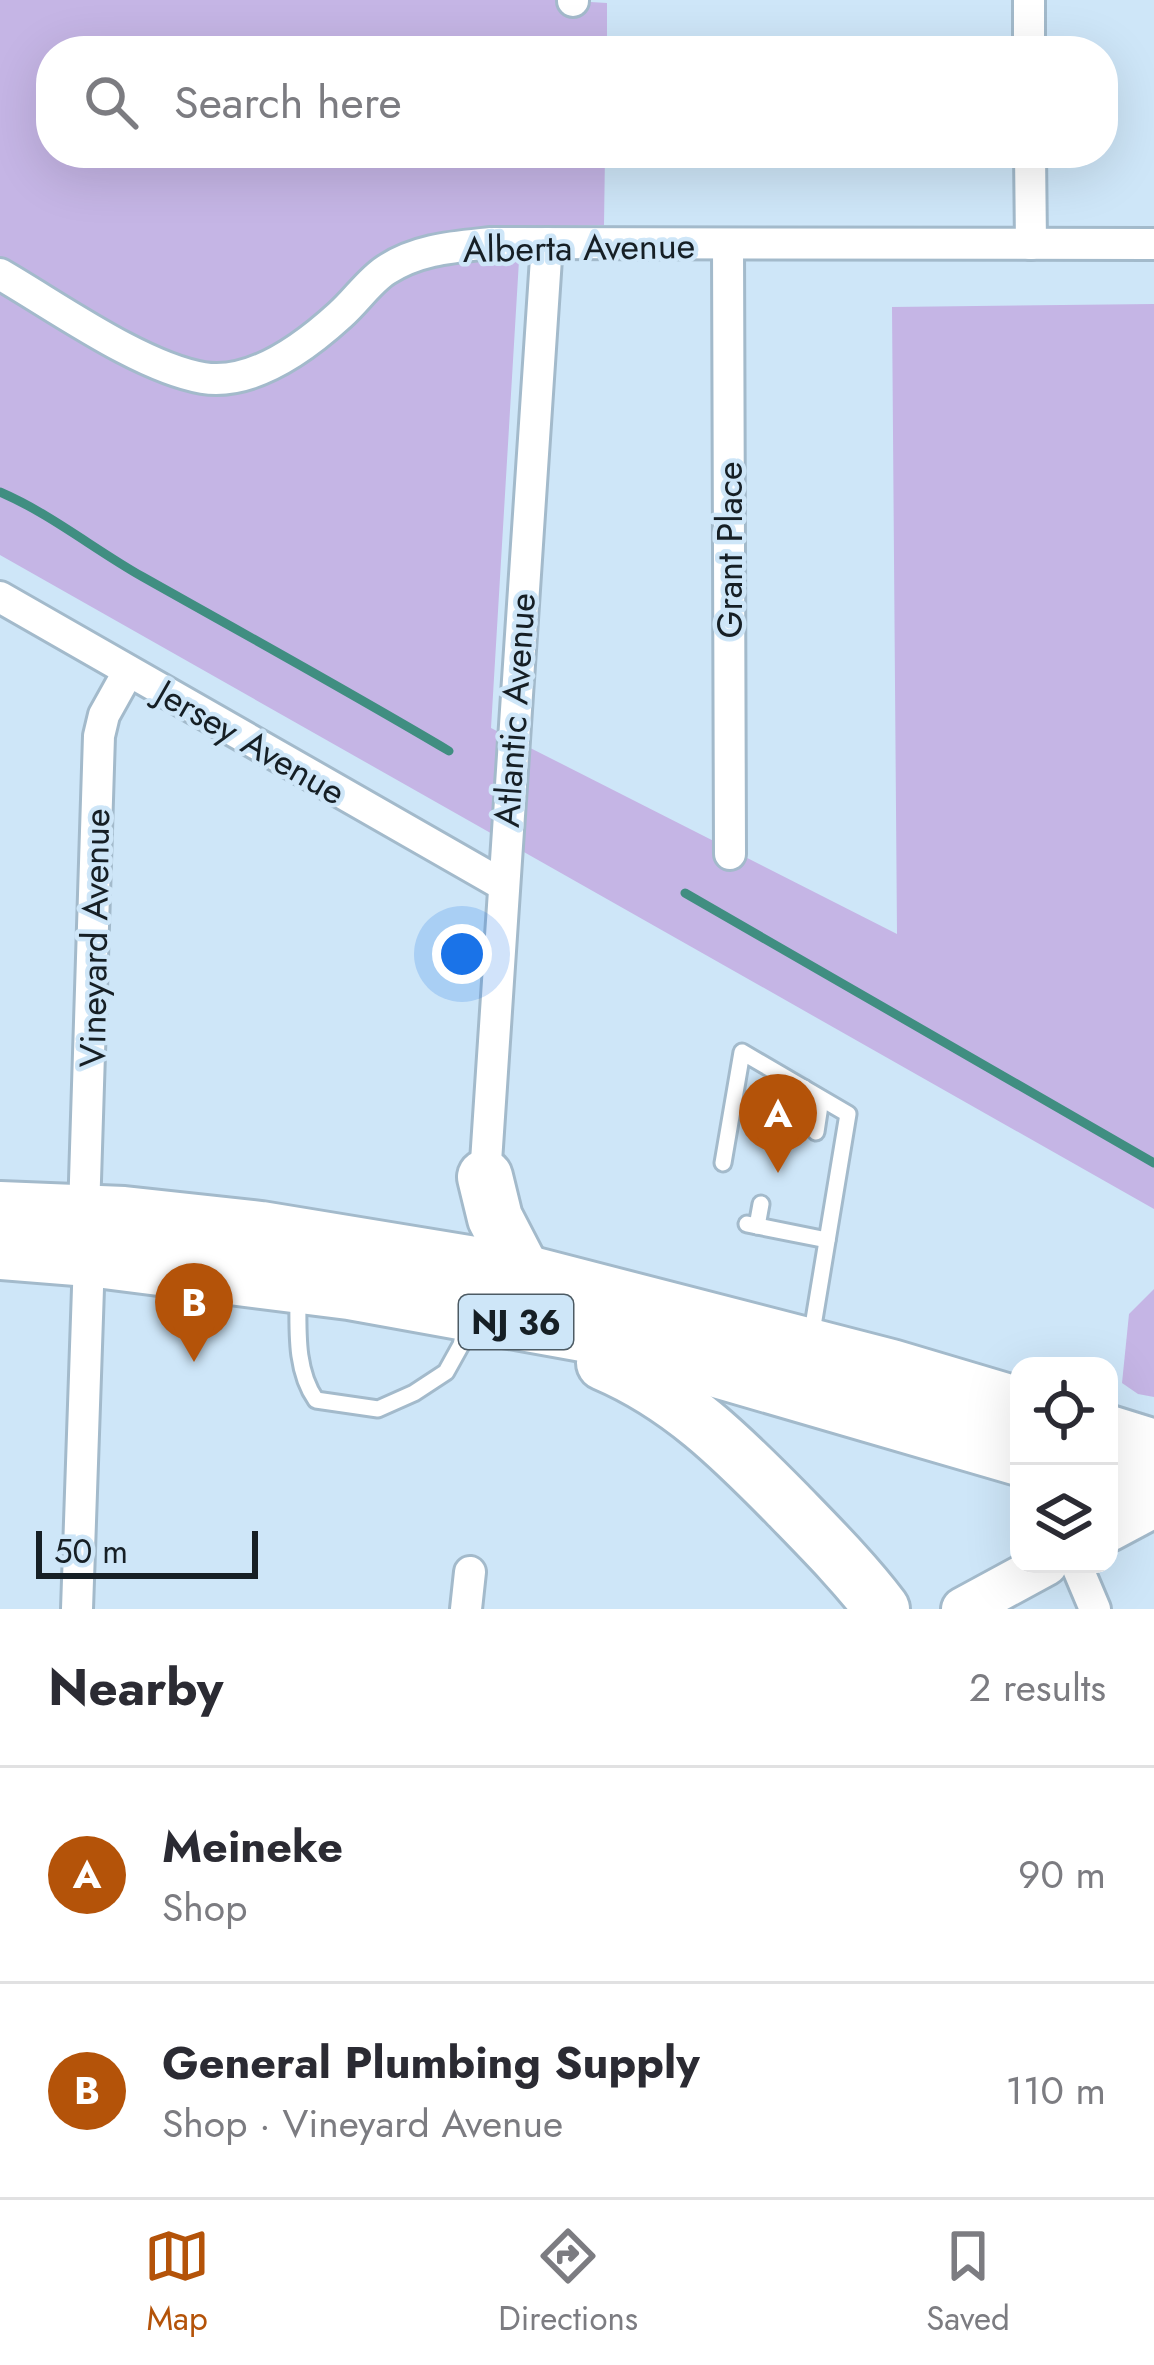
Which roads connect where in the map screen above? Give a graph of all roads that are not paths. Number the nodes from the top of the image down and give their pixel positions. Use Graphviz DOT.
graph roads {
  1 [pos="1029,0"];
  2 [pos="1029,36"];
  3 [pos="1030,168"];
  4 [pos="548,243"];
  5 [pos="1031,244"];
  6 [pos="1154,244"];
  7 [pos="728,245"];
  8 [pos="0,274"];
  9 [pos="0,597"];
  10 [pos="128,672"];
  11 [pos="730,854"];
  12 [pos="502,885"];
  13 [pos="788,1080"];
  14 [pos="804,1088"];
  15 [pos="821,1099"];
  16 [pos="778,1125"];
  17 [pos="797,1128"];
  18 [pos="816,1132"];
  19 [pos="723,1163"];
  20 [pos="485,1177"];
  21 [pos="761,1204"];
  22 [pos="781,1208"];
  23 [pos="0,1209"];
  24 [pos="803,1212"];
  25 [pos="778,1230"];
  26 [pos="800,1234"];
  27 [pos="87,1235"];
  28 [pos="827,1240"];
  29 [pos="0,1252"];
  30 [pos="424,1253"];
  31 [pos="523,1272"];
  32 [pos="298,1285"];
  33 [pos="482,1316"];
  34 [pos="809,1347"];
  35 [pos="1010,1403"];
  36 [pos="1118,1435"];
  37 [pos="1154,1448"];
  38 [pos="1010,1455"];
  39 [pos="1118,1489"];
  40 [pos="1154,1503"];
  41 [pos="1118,1525"];
  42 [pos="470,1572"];
  43 [pos="1029,1573"];
  44 [pos="1080,1573"];
  45 [pos="77,1609"];
  46 [pos="466,1609"];
  47 [pos="883,1609"];
  48 [pos="963,1609"];
  49 [pos="1095,1609"];
  1 -- 2 [label="street"];
  3 -- 5 [label="street"];
  4 -- 7 [label="street, Alberta Avenue"];
  4 -- 8 [label="street, Alberta Avenue"];
  4 -- 12 [label="street, Atlantic Avenue"];
  5 -- 6 [label="street, Alberta Avenue"];
  5 -- 7 [label="street, Alberta Avenue"];
  7 -- 11 [label="street, Grant Place"];
  9 -- 10 [label="street, Jersey Avenue"];
  10 -- 12 [label="street, Jersey Avenue"];
  10 -- 27 [label="street, Vineyard Avenue"];
  12 -- 20 [label="street, Atlantic Avenue"];
  13 -- 14 [label="lane"];
  13 -- 16 [label="lane"];
  13 -- 19 [label="lane"];
  14 -- 15 [label="lane"];
  14 -- 17 [label="lane"];
  15 -- 18 [label="lane"];
  15 -- 28 [label="lane"];
  20 -- 30 [label="highway"];
  20 -- 31 [label="highway"];
  21 -- 25 [label="lane"];
  22 -- 25 [label="lane"];
  23 -- 27 [label="highway, NJ 36"];
  24 -- 26 [label="lane"];
  25 -- 26 [label="lane"];
  26 -- 28 [label="lane"];
  27 -- 29 [label="highway, NJ 36"];
  27 -- 30 [label="highway, NJ 36"];
  27 -- 32 [label="highway, NJ 36"];
  27 -- 45 [label="street, Vineyard Avenue"];
  28 -- 34 [label="lane"];
  30 -- 31 [label="highway, NJ 36"];
  31 -- 34 [label="highway, NJ 36"];
  32 -- 33 [label="highway, NJ 36"];
  32 -- 33 [label="lane"];
  33 -- 38 [label="highway, NJ 36"];
  33 -- 47 [label="highway"];
  34 -- 35 [label="highway, NJ 36"];
  36 -- 37 [label="highway"];
  39 -- 40 [label="highway"];
  40 -- 41 [label="street"];
  42 -- 46 [label="street"];
  43 -- 48 [label="street"];
  44 -- 49 [label="street"];
}
